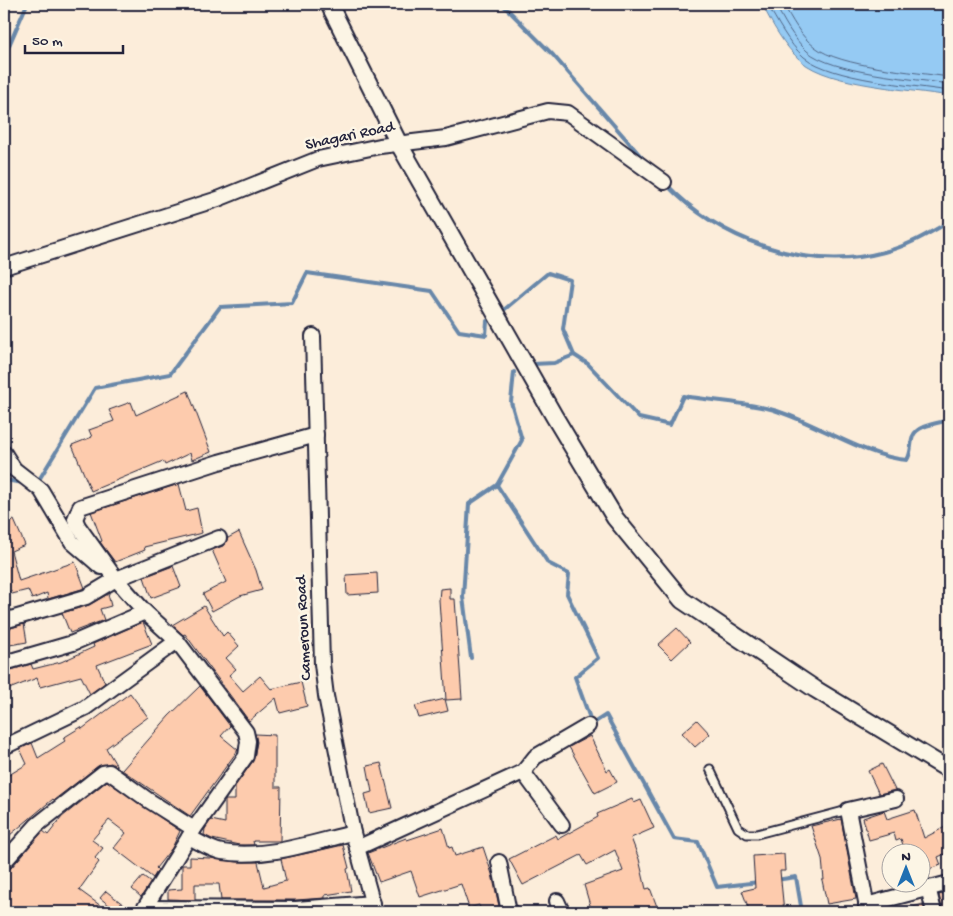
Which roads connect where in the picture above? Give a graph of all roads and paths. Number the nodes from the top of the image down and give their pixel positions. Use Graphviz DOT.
graph roads {
  1 [pos="329,4"];
  2 [pos="398,144"];
  3 [pos="664,182"];
  4 [pos="4,267"];
  5 [pos="313,336"];
  6 [pos="316,435"];
  7 [pos="4,453"];
  8 [pos="219,538"];
  9 [pos="116,579"];
  10 [pos="145,612"];
  11 [pos="4,621"];
  12 [pos="177,640"];
  13 [pos="4,663"];
  14 [pos="588,726"];
  15 [pos="4,746"];
  16 [pos="710,769"];
  17 [pos="949,770"];
  18 [pos="522,772"];
  19 [pos="896,799"];
  20 [pos="848,810"];
  21 [pos="562,825"];
  22 [pos="192,833"];
  23 [pos="353,833"];
  24 [pos="357,848"];
  25 [pos="4,862"];
  26 [pos="499,862"];
  27 [pos="949,883"];
  28 [pos="930,887"];
  29 [pos="909,894"];
  30 [pos="930,894"];
  31 [pos="374,908"];
  32 [pos="867,909"];
  33 [pos="144,910"];
  34 [pos="509,912"];
  35 [pos="934,912"];
  1 -- 2 [label="street"];
  2 -- 3 [label="street, Shagari Road"];
  2 -- 4 [label="street, Shagari Road"];
  2 -- 17 [label="street"];
  5 -- 6 [label="street, Cameroun Road"];
  6 -- 9 [label="street"];
  6 -- 23 [label="street, Cameroun Road"];
  7 -- 9 [label="street"];
  8 -- 9 [label="street"];
  9 -- 10 [label="street"];
  9 -- 11 [label="street"];
  10 -- 12 [label="street"];
  10 -- 13 [label="street"];
  12 -- 15 [label="street"];
  12 -- 22 [label="street"];
  14 -- 18 [label="street"];
  16 -- 20 [label="lane"];
  18 -- 21 [label="street"];
  18 -- 24 [label="street"];
  19 -- 20 [label="street"];
  20 -- 32 [label="street"];
  22 -- 23 [label="street"];
  22 -- 25 [label="street"];
  22 -- 33 [label="street"];
  23 -- 24 [label="street, Cameroun Road"];
  24 -- 31 [label="street, Cameroun Road"];
  26 -- 34 [label="street"];
  27 -- 28 [label="street"];
  29 -- 32 [label="street"];
  30 -- 35 [label="street"];
  31 -- 33 [label="street"];
}
